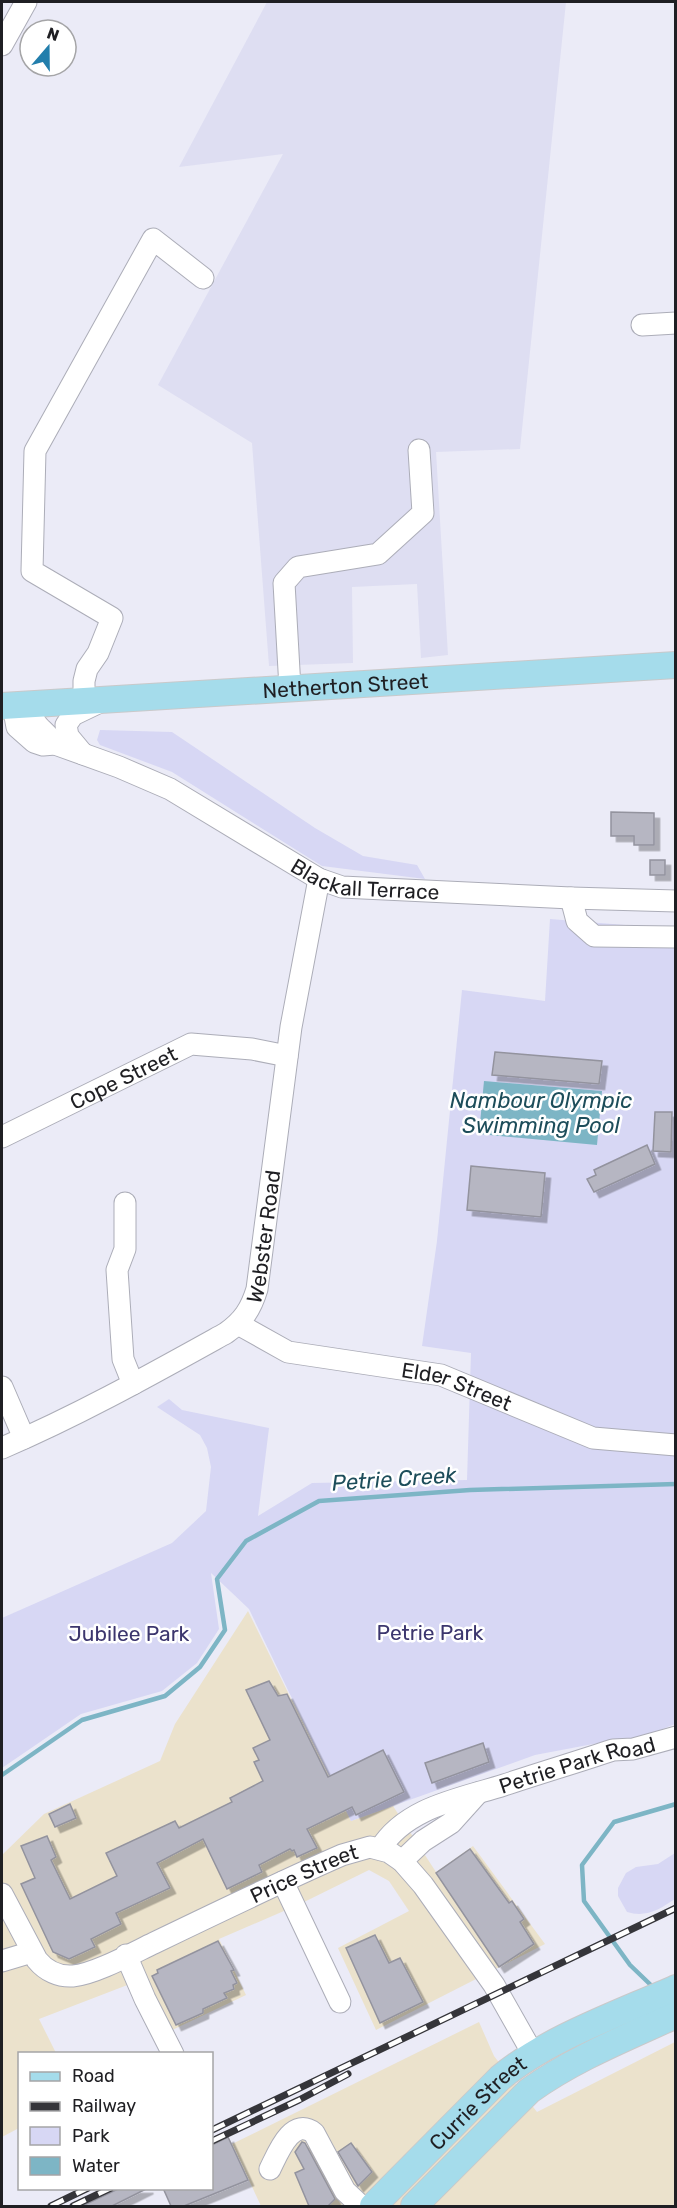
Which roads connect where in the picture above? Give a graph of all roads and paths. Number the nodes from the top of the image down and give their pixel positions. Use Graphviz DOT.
graph roads {
  1 [pos="26,2"];
  2 [pos="2,45"];
  3 [pos="203,279"];
  4 [pos="675,323"];
  5 [pos="642,325"];
  6 [pos="419,450"];
  7 [pos="675,665"];
  8 [pos="290,688"];
  9 [pos="97,699"];
  10 [pos="15,705"];
  11 [pos="82,754"];
  12 [pos="319,879"];
  13 [pos="571,898"];
  14 [pos="675,901"];
  15 [pos="675,937"];
  16 [pos="287,1056"];
  17 [pos="2,1137"];
  18 [pos="125,1203"];
  19 [pos="238,1324"];
  20 [pos="133,1384"];
  21 [pos="2,1387"];
  22 [pos="24,1438"];
  23 [pos="675,1445"];
  24 [pos="2,1448"];
  25 [pos="675,1737"];
  26 [pos="478,1793"];
  27 [pos="380,1849"];
  28 [pos="402,1861"];
  29 [pos="283,1882"];
  30 [pos="2,1894"];
  31 [pos="32,1952"];
  32 [pos="126,1955"];
  33 [pos="2,1961"];
  34 [pos="675,1988"];
  35 [pos="340,2002"];
  36 [pos="675,2015"];
  37 [pos="172,2052"];
  38 [pos="533,2054"];
  39 [pos="549,2077"];
  40 [pos="270,2169"];
  41 [pos="361,2206"];
  42 [pos="373,2206"];
  43 [pos="414,2206"];
  1 -- 2 [label="street"];
  3 -- 9 [label="street"];
  4 -- 5 [label="street"];
  6 -- 8 [label="street"];
  7 -- 8 [label="main road, Netherton Street"];
  8 -- 9 [label="main road, Netherton Street"];
  9 -- 10 [label="main road, Netherton Street"];
  9 -- 11 [label="street"];
  10 -- 11 [label="street, Blackall Terrace"];
  11 -- 12 [label="street, Blackall Terrace"];
  12 -- 13 [label="street, Blackall Terrace"];
  12 -- 16 [label="street, Webster Road"];
  13 -- 14 [label="street, Blackall Terrace"];
  13 -- 15 [label="street"];
  16 -- 17 [label="street, Cope Street"];
  16 -- 19 [label="street, Webster Road"];
  18 -- 20 [label="street"];
  19 -- 20 [label="street, Webster Road"];
  19 -- 23 [label="street, Elder Street"];
  20 -- 22 [label="street, Webster Road"];
  21 -- 22 [label="street"];
  22 -- 24 [label="street, Webster Road"];
  25 -- 26 [label="street, Petrie Park Road"];
  26 -- 27 [label="street, Petrie Park Road"];
  26 -- 28 [label="street, Petrie Park Road"];
  27 -- 28 [label="street, Price Street"];
  27 -- 29 [label="street, Price Street"];
  28 -- 38 [label="street, Price Street"];
  29 -- 32 [label="street, Price Street"];
  29 -- 35 [label="street"];
  30 -- 31 [label="street, Price Street"];
  31 -- 32 [label="street, Price Street"];
  31 -- 33 [label="street"];
  32 -- 37 [label="street"];
  34 -- 38 [label="main road, Currie Street"];
  36 -- 39 [label="main road, Currie Street"];
  38 -- 39 [label="main road"];
  38 -- 42 [label="main road, Currie Street"];
  39 -- 43 [label="main road, Currie Street"];
  40 -- 41 [label="street"];
}
